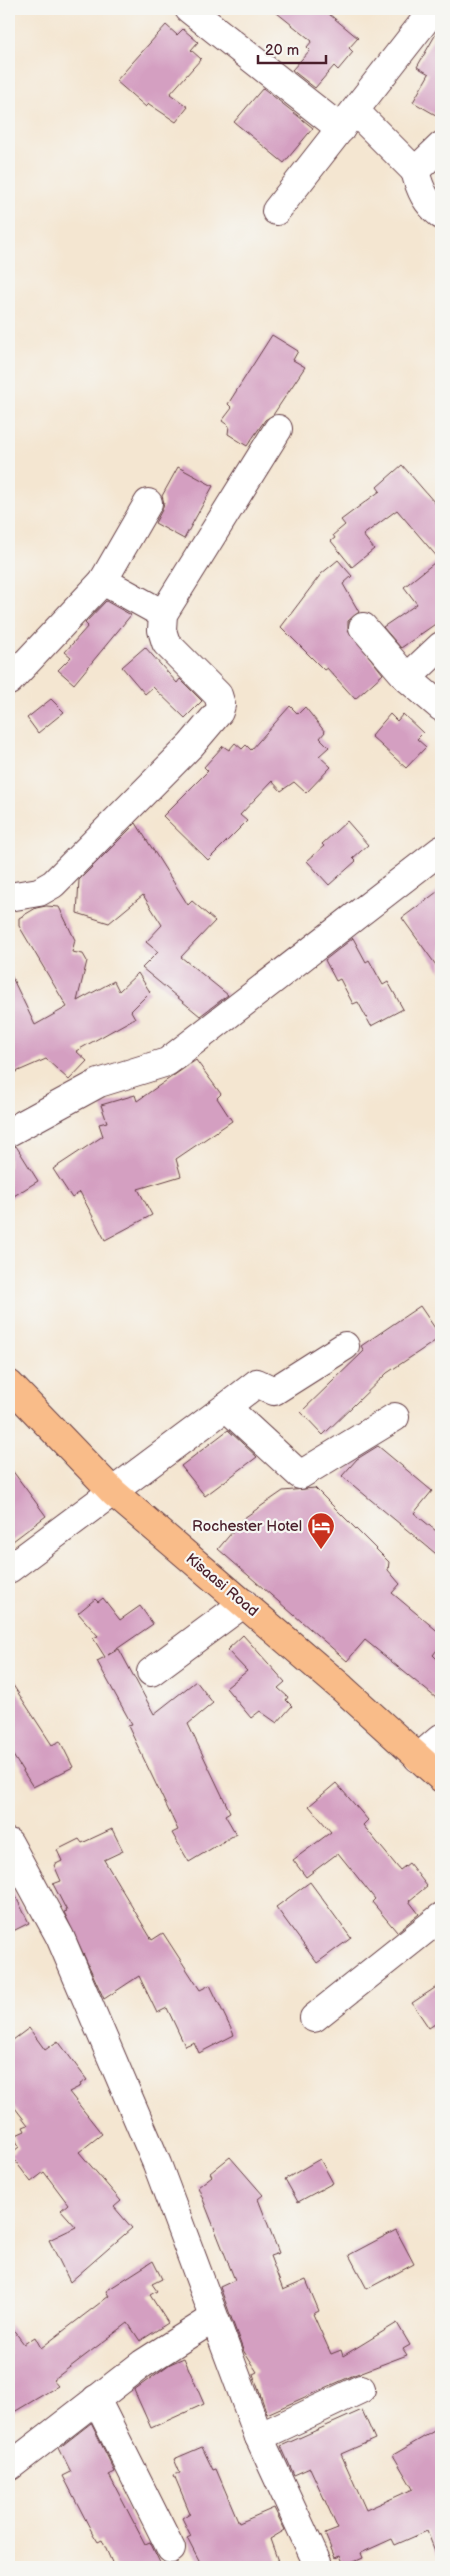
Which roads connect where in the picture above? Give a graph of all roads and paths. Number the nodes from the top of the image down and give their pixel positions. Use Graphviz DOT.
graph roads {
  1 [pos="189,9"];
  2 [pos="434,9"];
  3 [pos="348,120"];
  4 [pos="441,146"];
  5 [pos="415,171"];
  6 [pos="276,211"];
  7 [pos="441,216"];
  8 [pos="278,429"];
  9 [pos="148,503"];
  10 [pos="103,581"];
  11 [pos="163,614"];
  12 [pos="363,627"];
  13 [pos="441,646"];
  14 [pos="408,678"];
  15 [pos="9,681"];
  16 [pos="441,707"];
  17 [pos="441,850"];
  18 [pos="9,897"];
  19 [pos="9,1132"];
  20 [pos="345,1346"];
  21 [pos="9,1384"];
  22 [pos="226,1407"];
  23 [pos="395,1417"];
  24 [pos="114,1493"];
  25 [pos="9,1569"];
  26 [pos="244,1604"];
  27 [pos="151,1672"];
  28 [pos="441,1738"];
  29 [pos="418,1758"];
  30 [pos="441,1778"];
  31 [pos="9,1842"];
  32 [pos="441,1916"];
  33 [pos="314,2018"];
  34 [pos="214,2318"];
  35 [pos="361,2389"];
  36 [pos="96,2399"];
  37 [pos="259,2437"];
  38 [pos="9,2467"];
  39 [pos="171,2549"];
  40 [pos="318,2567"];
  1 -- 3 [label="street"];
  2 -- 3 [label="street"];
  3 -- 5 [label="street"];
  3 -- 6 [label="street"];
  4 -- 5 [label="street"];
  5 -- 7 [label="street"];
  8 -- 11 [label="street"];
  9 -- 10 [label="street"];
  10 -- 11 [label="street"];
  10 -- 15 [label="street"];
  11 -- 18 [label="street"];
  12 -- 14 [label="street"];
  13 -- 14 [label="street"];
  14 -- 16 [label="street"];
  17 -- 19 [label="street"];
  20 -- 22 [label="street"];
  21 -- 24 [label="main road, Kisaasi Road"];
  22 -- 23 [label="street"];
  22 -- 24 [label="street"];
  24 -- 25 [label="street"];
  24 -- 26 [label="main road, Kisaasi Road"];
  26 -- 27 [label="street"];
  26 -- 29 [label="main road, Kisaasi Road"];
  28 -- 29 [label="street"];
  29 -- 30 [label="main road, Kisaasi Road"];
  31 -- 34 [label="street"];
  32 -- 33 [label="street"];
  34 -- 36 [label="street"];
  34 -- 37 [label="street"];
  35 -- 37 [label="street"];
  36 -- 38 [label="street"];
  36 -- 39 [label="street"];
  37 -- 40 [label="street"];
}
